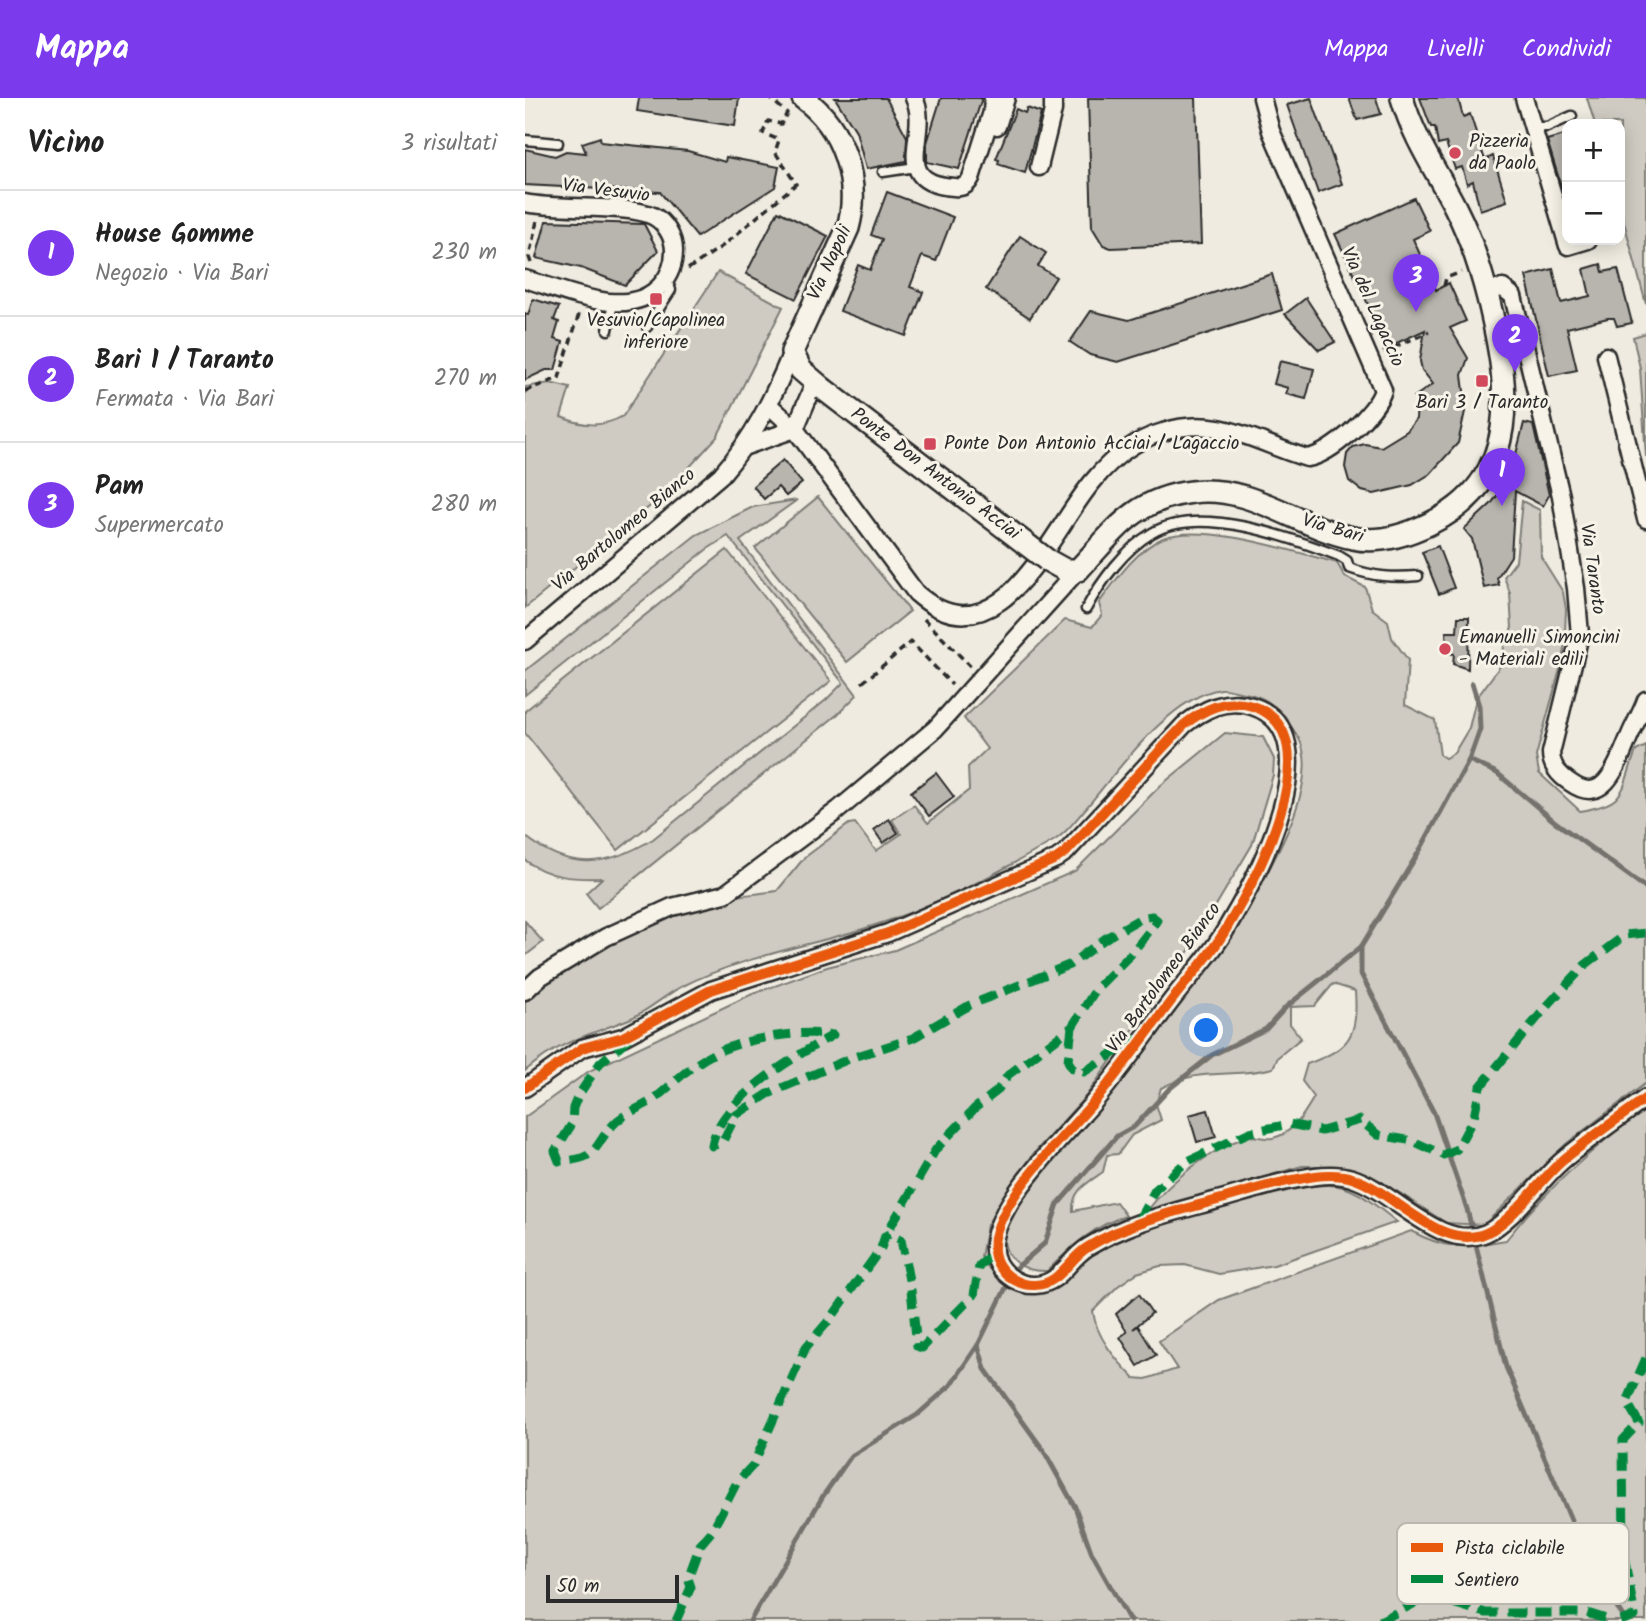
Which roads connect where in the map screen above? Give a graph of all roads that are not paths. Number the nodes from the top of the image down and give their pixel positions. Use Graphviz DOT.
graph roads {
  1 [pos="803,98"];
  2 [pos="914,98"];
  3 [pos="993,98"];
  4 [pos="1006,98"];
  5 [pos="1052,98"];
  6 [pos="1262,98"];
  7 [pos="1402,98"];
  8 [pos="1524,98"];
  9 [pos="1572,116"];
  10 [pos="1532,127"];
  11 [pos="525,140"];
  12 [pos="558,143"];
  13 [pos="916,167"];
  14 [pos="1039,167"];
  15 [pos="883,172"];
  16 [pos="980,178"];
  17 [pos="533,204"];
  18 [pos="1562,226"];
  19 [pos="666,279"];
  20 [pos="529,280"];
  21 [pos="1485,290"];
  22 [pos="613,302"];
  23 [pos="646,327"];
  24 [pos="608,330"];
  25 [pos="792,352"];
  26 [pos="1606,356"];
  27 [pos="818,385"];
  28 [pos="769,405"];
  29 [pos="795,429"];
  30 [pos="746,446"];
  31 [pos="1646,519"];
  32 [pos="1078,570"];
  33 [pos="1418,576"];
  34 [pos="1086,609"];
  35 [pos="525,641"];
  36 [pos="1646,700"];
  37 [pos="525,991"];
  38 [pos="525,1088"];
  39 [pos="1646,1098"];
  1 -- 25 [label="street, Via Napoli"];
  2 -- 13 [label="street"];
  3 -- 13 [label="street"];
  4 -- 16 [label="street"];
  5 -- 14 [label="street"];
  6 -- 29 [label="street, Via del Lagaccio"];
  7 -- 21 [label="street, Via Bari"];
  8 -- 10 [label="street"];
  9 -- 10 [label="lane"];
  10 -- 18 [label="street"];
  11 -- 12 [label="lane"];
  13 -- 15 [label="lane"];
  17 -- 19 [label="street, Via Vesuvio"];
  19 -- 22 [label="street"];
  19 -- 23 [label="lane"];
  20 -- 22 [label="street"];
  21 -- 32 [label="street, Via Bari"];
  21 -- 36 [label="street, Via Taranto"];
  22 -- 24 [label="lane"];
  25 -- 27 [label="street"];
  25 -- 28 [label="street, Via Bartolomeo Bianco"];
  26 -- 31 [label="street"];
  27 -- 29 [label="street"];
  27 -- 32 [label="street, Ponte Don Antonio Acciai, bridge"];
  28 -- 29 [label="street, Via del Lagaccio"];
  28 -- 30 [label="street, Via Bartolomeo Bianco"];
  29 -- 30 [label="street"];
  30 -- 35 [label="street, Via Bartolomeo Bianco"];
  32 -- 37 [label="street"];
  33 -- 34 [label="lane"];
  38 -- 39 [label="street, Via Bartolomeo Bianco"];
}
